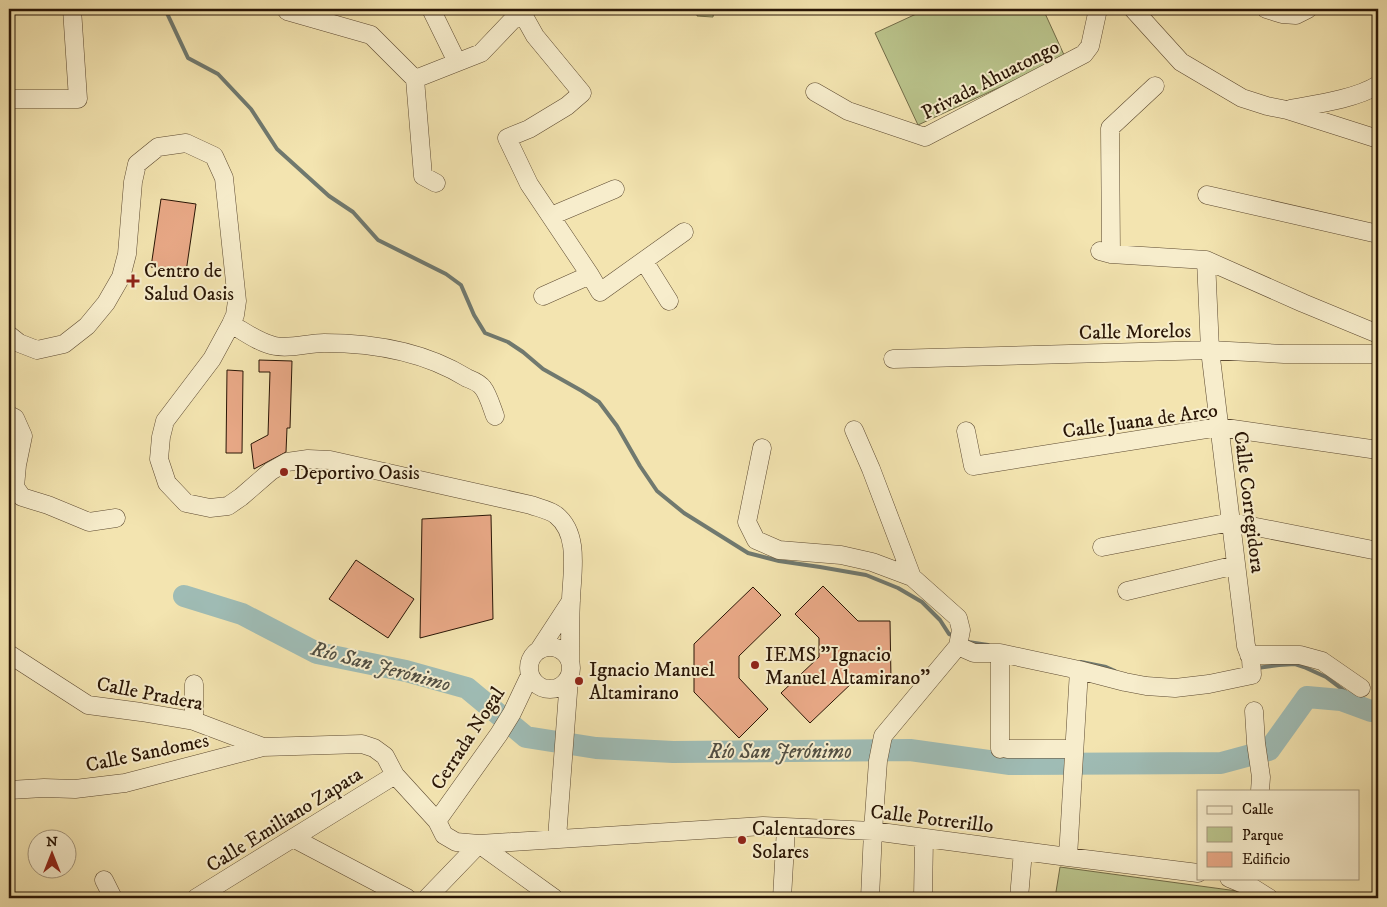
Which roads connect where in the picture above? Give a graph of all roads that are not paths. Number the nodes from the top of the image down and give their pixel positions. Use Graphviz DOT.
graph roads {
  1 [pos="72,9"];
  2 [pos="431,9"];
  3 [pos="1098,9"];
  4 [pos="1133,9"];
  5 [pos="1266,9"];
  6 [pos="1308,9"];
  7 [pos="522,10"];
  8 [pos="287,11"];
  9 [pos="457,62"];
  10 [pos="415,79"];
  11 [pos="1378,85"];
  12 [pos="1155,86"];
  13 [pos="815,92"];
  14 [pos="9,99"];
  15 [pos="1287,110"];
  16 [pos="1378,138"];
  17 [pos="436,183"];
  18 [pos="614,189"];
  19 [pos="1207,195"];
  20 [pos="551,216"];
  21 [pos="684,232"];
  22 [pos="1378,234"];
  23 [pos="1206,260"];
  24 [pos="644,261"];
  25 [pos="590,275"];
  26 [pos="543,296"];
  27 [pos="669,301"];
  28 [pos="231,324"];
  29 [pos="1378,334"];
  30 [pos="9,335"];
  31 [pos="1210,350"];
  32 [pos="1378,354"];
  33 [pos="893,359"];
  34 [pos="9,415"];
  35 [pos="495,416"];
  36 [pos="1219,427"];
  37 [pos="854,430"];
  38 [pos="966,431"];
  39 [pos="762,448"];
  40 [pos="1378,450"];
  41 [pos="116,518"];
  42 [pos="1231,522"];
  43 [pos="1102,546"];
  44 [pos="1378,551"];
  45 [pos="1236,565"];
  46 [pos="912,577"];
  47 [pos="1127,591"];
  48 [pos="571,600"];
  49 [pos="959,641"];
  50 [pos="539,650"];
  51 [pos="1000,653"];
  52 [pos="9,654"];
  53 [pos="570,661"];
  54 [pos="1250,662"];
  55 [pos="1079,670"];
  56 [pos="530,676"];
  57 [pos="569,679"];
  58 [pos="194,684"];
  59 [pos="1361,688"];
  60 [pos="1254,710"];
  61 [pos="194,721"];
  62 [pos="262,747"];
  63 [pos="1074,751"];
  64 [pos="395,775"];
  65 [pos="1260,784"];
  66 [pos="9,790"];
  67 [pos="437,821"];
  68 [pos="786,828"];
  69 [pos="873,831"];
  70 [pos="293,838"];
  71 [pos="557,838"];
  72 [pos="924,838"];
  73 [pos="479,844"];
  74 [pos="1022,851"];
  75 [pos="1068,857"];
  76 [pos="1197,873"];
  77 [pos="104,880"];
  78 [pos="1238,880"];
  79 [pos="1253,883"];
  80 [pos="113,898"];
  81 [pos="196,898"];
  82 [pos="407,898"];
  83 [pos="427,898"];
  84 [pos="554,898"];
  85 [pos="782,898"];
  86 [pos="870,898"];
  87 [pos="923,898"];
  88 [pos="1019,898"];
  89 [pos="1269,898"];
  1 -- 14 [label="street"];
  2 -- 9 [label="street"];
  3 -- 13 [label="street, Privada Ahuatongo"];
  4 -- 15 [label="street"];
  5 -- 6 [label="street"];
  7 -- 9 [label="street"];
  7 -- 20 [label="street"];
  8 -- 10 [label="street"];
  9 -- 10 [label="street"];
  10 -- 17 [label="street"];
  11 -- 15 [label="street"];
  12 -- 23 [label="street"];
  15 -- 16 [label="street"];
  18 -- 20 [label="street"];
  19 -- 22 [label="street"];
  20 -- 25 [label="street"];
  21 -- 24 [label="street"];
  23 -- 29 [label="street"];
  23 -- 31 [label="street, Calle Corregidora"];
  24 -- 25 [label="street"];
  24 -- 27 [label="street"];
  25 -- 26 [label="street"];
  28 -- 30 [label="street"];
  28 -- 35 [label="street"];
  28 -- 48 [label="street"];
  31 -- 32 [label="street, Calle Morelos"];
  31 -- 33 [label="street, Calle Morelos"];
  31 -- 36 [label="street, Calle Corregidora"];
  34 -- 41 [label="street"];
  36 -- 38 [label="street, Calle Juana de Arco"];
  36 -- 40 [label="street, Calle Juana de Arco"];
  36 -- 42 [label="street, Calle Corregidora"];
  37 -- 46 [label="street"];
  39 -- 46 [label="street"];
  42 -- 43 [label="street"];
  42 -- 44 [label="street"];
  42 -- 45 [label="street, Calle Corregidora"];
  45 -- 47 [label="street"];
  45 -- 54 [label="street, Calle Corregidora"];
  46 -- 49 [label="street"];
  48 -- 50 [label="street"];
  48 -- 53 [label="street"];
  49 -- 51 [label="street"];
  49 -- 69 [label="street"];
  50 -- 53 [label="street"];
  50 -- 56 [label="street"];
  51 -- 55 [label="street"];
  51 -- 63 [label="street"];
  52 -- 61 [label="street, Calle Pradera"];
  53 -- 57 [label="street"];
  54 -- 55 [label="street"];
  54 -- 59 [label="street"];
  55 -- 63 [label="street"];
  56 -- 57 [label="street"];
  56 -- 67 [label="street, Cerrada Nogal"];
  57 -- 71 [label="street"];
  58 -- 61 [label="street"];
  60 -- 65 [label="street"];
  61 -- 62 [label="street, Calle Pradera"];
  62 -- 64 [label="street, Calle Potrerillo"];
  62 -- 66 [label="street, Calle Sandomes"];
  63 -- 75 [label="street"];
  64 -- 67 [label="street, Calle Potrerillo"];
  64 -- 70 [label="street, Calle Emiliano Zapata"];
  67 -- 73 [label="street, Calle Potrerillo"];
  68 -- 69 [label="street, Calle Potrerillo"];
  68 -- 71 [label="street, Calle Potrerillo"];
  68 -- 85 [label="street"];
  69 -- 72 [label="street, Calle Potrerillo"];
  69 -- 86 [label="street"];
  70 -- 81 [label="street, Calle Emiliano Zapata"];
  70 -- 82 [label="street"];
  71 -- 73 [label="street, Calle Potrerillo"];
  72 -- 74 [label="street, Calle Potrerillo"];
  72 -- 87 [label="street"];
  73 -- 83 [label="street"];
  73 -- 84 [label="street"];
  74 -- 75 [label="street, Calle Potrerillo"];
  74 -- 88 [label="street"];
  75 -- 76 [label="street, Calle Potrerillo"];
  77 -- 80 [label="street"];
  78 -- 79 [label="street"];
  79 -- 89 [label="street"];
}
